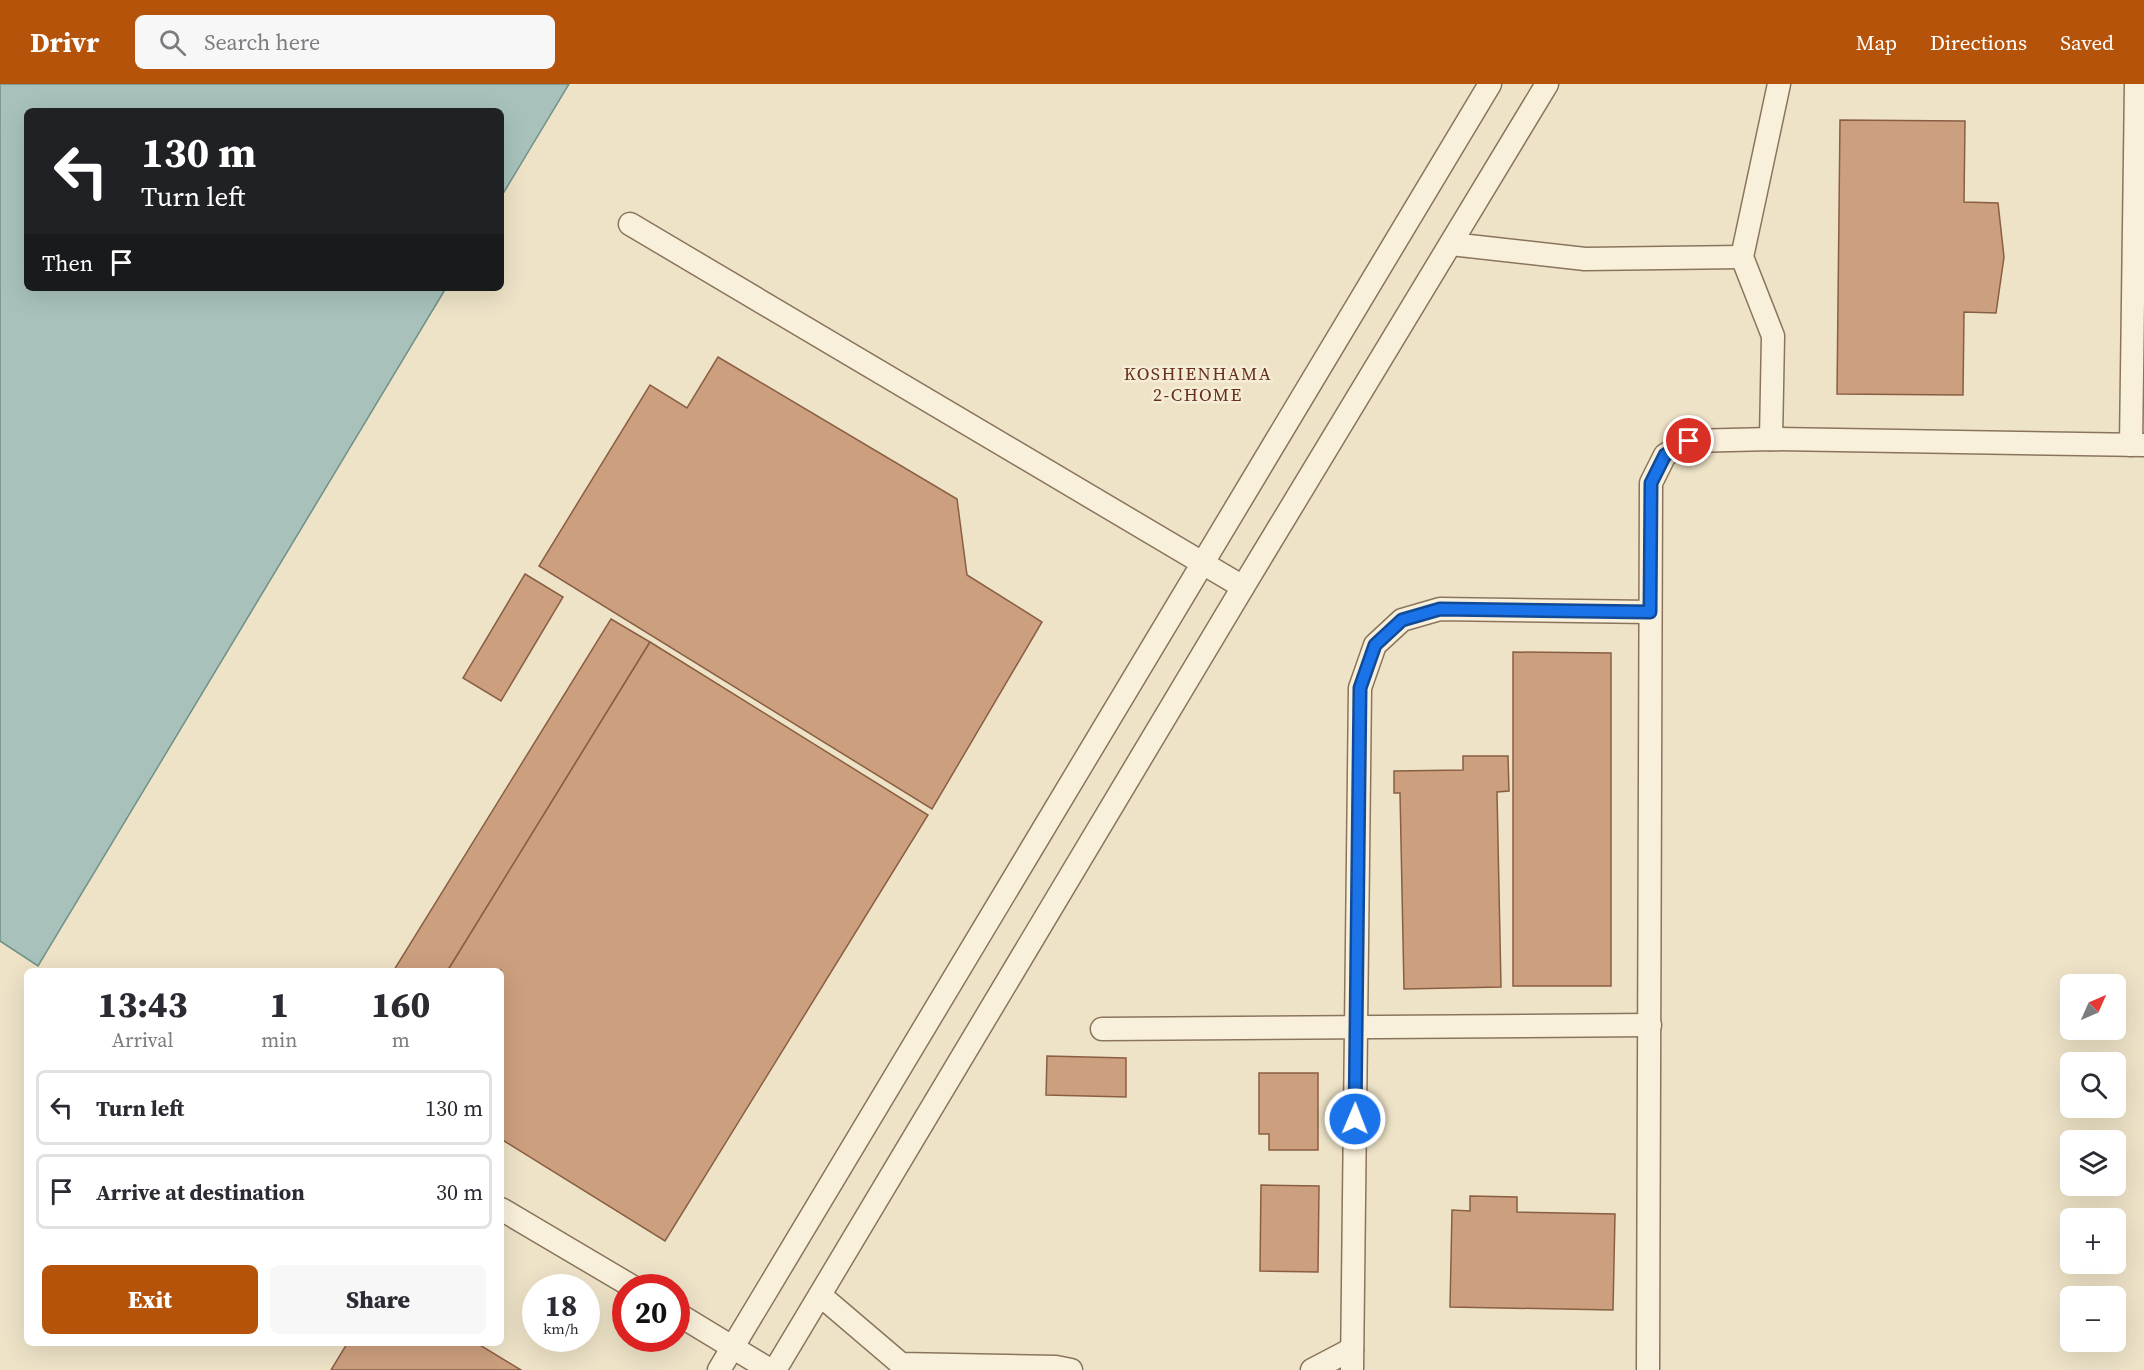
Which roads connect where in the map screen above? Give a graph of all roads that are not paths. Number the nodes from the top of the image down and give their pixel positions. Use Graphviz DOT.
graph roads {
  1 [pos="1490,84"];
  2 [pos="1547,84"];
  3 [pos="1779,84"];
  4 [pos="2136,84"];
  5 [pos="630,224"];
  6 [pos="1450,244"];
  7 [pos="1742,257"];
  8 [pos="1771,439"];
  9 [pos="2137,445"];
  10 [pos="1204,563"];
  11 [pos="1243,587"];
  12 [pos="1650,612"];
  13 [pos="1650,1025"];
  14 [pos="1356,1026"];
  15 [pos="1102,1029"];
  16 [pos="504,1211"];
  17 [pos="612,1275"];
  18 [pos="820,1295"];
  19 [pos="690,1321"];
  20 [pos="733,1346"];
  21 [pos="1352,1359"];
  22 [pos="900,1367"];
  23 [pos="719,1370"];
  24 [pos="770,1370"];
  25 [pos="775,1370"];
  26 [pos="1071,1370"];
  27 [pos="1312,1370"];
  28 [pos="1648,1370"];
  1 -- 10 [label="lane"];
  2 -- 6 [label="lane"];
  3 -- 7 [label="lane"];
  4 -- 9 [label="lane"];
  5 -- 10 [label="lane"];
  6 -- 7 [label="lane"];
  6 -- 11 [label="lane"];
  7 -- 8 [label="lane"];
  8 -- 9 [label="lane"];
  8 -- 12 [label="lane"];
  10 -- 11 [label="lane"];
  10 -- 20 [label="lane"];
  11 -- 18 [label="lane"];
  12 -- 13 [label="lane"];
  12 -- 14 [label="lane"];
  13 -- 14 [label="lane"];
  13 -- 28 [label="lane"];
  14 -- 15 [label="lane"];
  14 -- 21 [label="lane"];
  16 -- 17 [label="lane"];
  18 -- 22 [label="lane"];
  18 -- 25 [label="lane"];
  19 -- 20 [label="lane"];
  20 -- 23 [label="lane"];
  20 -- 24 [label="lane"];
  21 -- 27 [label="lane"];
  22 -- 26 [label="lane"];
}
